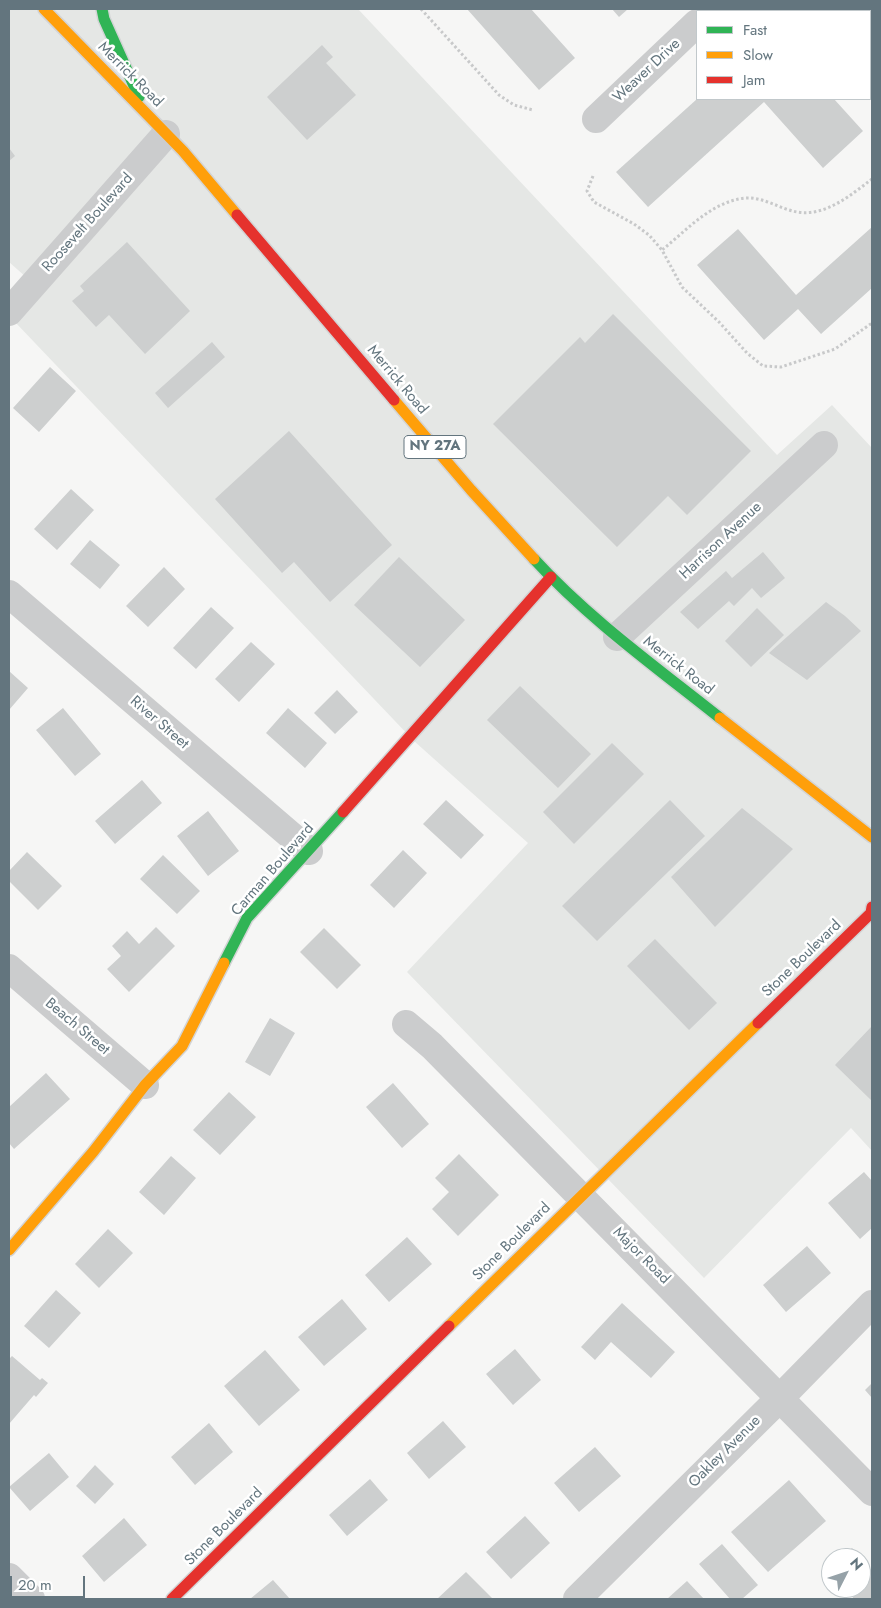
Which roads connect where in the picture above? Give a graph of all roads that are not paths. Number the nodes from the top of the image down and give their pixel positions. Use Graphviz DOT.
graph roads {
  1 [pos="44,9"];
  2 [pos="102,9"];
  3 [pos="696,24"];
  4 [pos="146,112"];
  5 [pos="596,119"];
  6 [pos="166,134"];
  7 [pos="9,312"];
  8 [pos="824,445"];
  9 [pos="552,577"];
  10 [pos="9,594"];
  11 [pos="617,638"];
  12 [pos="872,837"];
  13 [pos="308,852"];
  14 [pos="872,908"];
  15 [pos="9,968"];
  16 [pos="406,1024"];
  17 [pos="145,1085"];
  18 [pos="581,1196"];
  19 [pos="9,1250"];
  20 [pos="872,1304"];
  21 [pos="780,1398"];
  22 [pos="872,1492"];
  23 [pos="9,1577"];
  24 [pos="31,1599"];
  25 [pos="172,1599"];
  26 [pos="577,1599"];
  1 -- 4 [label="street, Merrick Road / NY 27A"];
  2 -- 4 [label="street"];
  3 -- 5 [label="street, Weaver Drive"];
  4 -- 6 [label="street, Merrick Road / NY 27A"];
  6 -- 7 [label="street, Roosevelt Boulevard"];
  6 -- 9 [label="street, Merrick Road / NY 27A"];
  8 -- 11 [label="street, Harrison Avenue"];
  9 -- 11 [label="street, Merrick Road / NY 27A"];
  9 -- 13 [label="street, Carman Boulevard"];
  10 -- 13 [label="street, River Street"];
  11 -- 12 [label="street, Merrick Road / NY 27A"];
  13 -- 17 [label="street, Carman Boulevard"];
  14 -- 18 [label="street, Stone Boulevard"];
  15 -- 17 [label="street, Beach Street"];
  16 -- 18 [label="street, Major Road"];
  17 -- 19 [label="street, Carman Boulevard"];
  18 -- 21 [label="street, Major Road"];
  18 -- 25 [label="street, Stone Boulevard"];
  20 -- 21 [label="street, Oakley Avenue"];
  21 -- 22 [label="street, Major Road"];
  21 -- 26 [label="street, Oakley Avenue"];
  23 -- 24 [label="street"];
}
